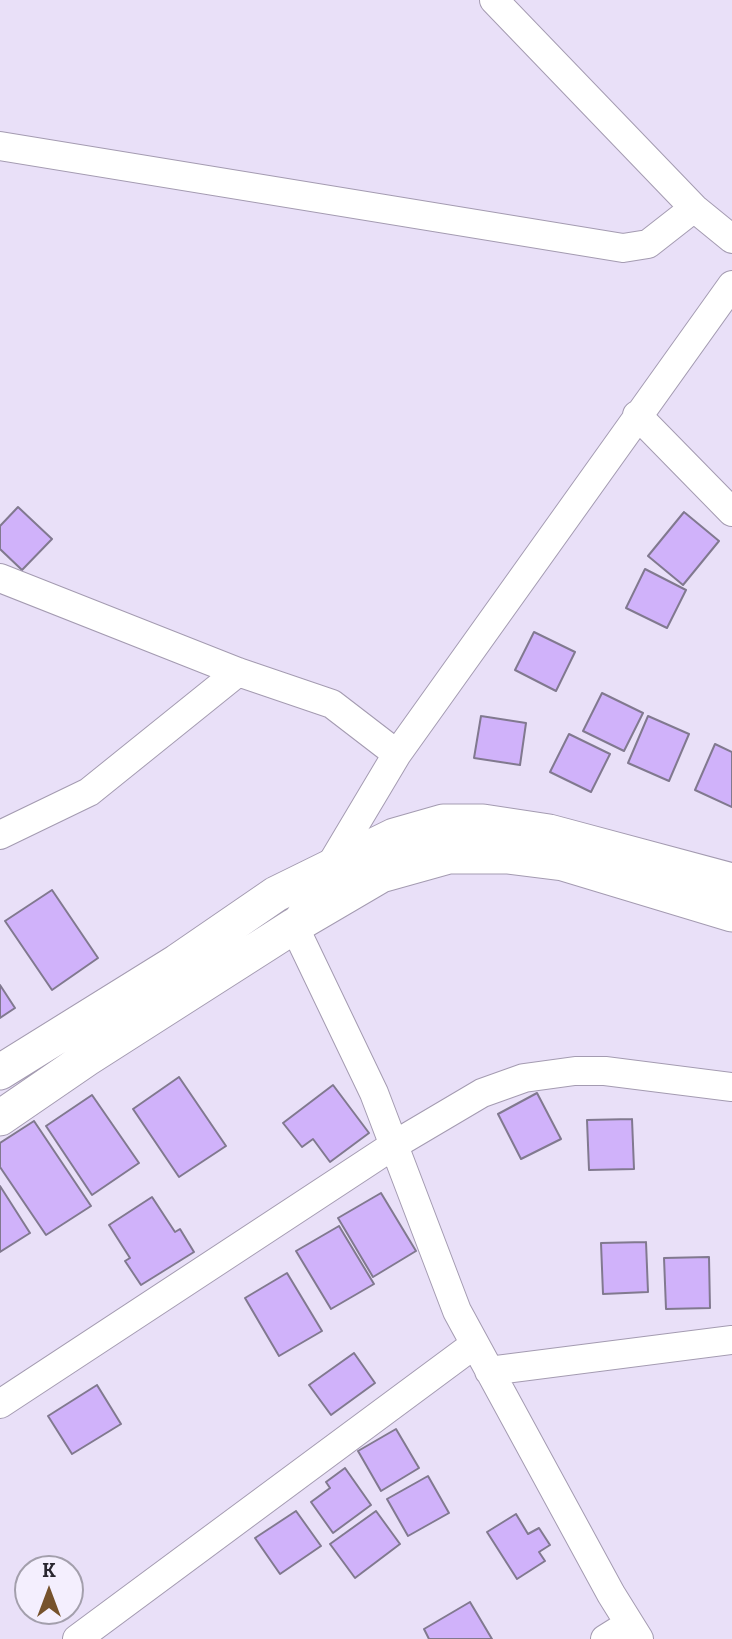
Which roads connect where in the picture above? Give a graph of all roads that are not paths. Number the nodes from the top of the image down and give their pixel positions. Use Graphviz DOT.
graph roads {
  1 [pos="494,0"];
  2 [pos="0,146"];
  3 [pos="694,208"];
  4 [pos="732,239"];
  5 [pos="732,285"];
  6 [pos="637,415"];
  7 [pos="732,512"];
  8 [pos="0,578"];
  9 [pos="238,672"];
  10 [pos="397,754"];
  11 [pos="0,835"];
  12 [pos="330,866"];
  13 [pos="732,881"];
  14 [pos="732,914"];
  15 [pos="294,926"];
  16 [pos="0,1072"];
  17 [pos="732,1087"];
  18 [pos="0,1118"];
  19 [pos="394,1145"];
  20 [pos="732,1340"];
  21 [pos="475,1344"];
  22 [pos="489,1371"];
  23 [pos="0,1404"];
  24 [pos="634,1631"];
  25 [pos="77,1639"];
  26 [pos="606,1639"];
  1 -- 3 [label="street"];
  2 -- 3 [label="street"];
  3 -- 4 [label="street"];
  5 -- 6 [label="street"];
  6 -- 7 [label="street"];
  6 -- 10 [label="street"];
  8 -- 9 [label="street"];
  9 -- 10 [label="street"];
  9 -- 11 [label="street"];
  10 -- 12 [label="street"];
  12 -- 13 [label="main road"];
  12 -- 15 [label="street"];
  12 -- 16 [label="main road"];
  14 -- 15 [label="main road"];
  15 -- 18 [label="main road"];
  15 -- 19 [label="street"];
  17 -- 19 [label="street"];
  19 -- 21 [label="street"];
  19 -- 23 [label="street"];
  20 -- 22 [label="street"];
  21 -- 22 [label="street"];
  21 -- 25 [label="street"];
  22 -- 24 [label="street"];
  24 -- 26 [label="street"];
}
